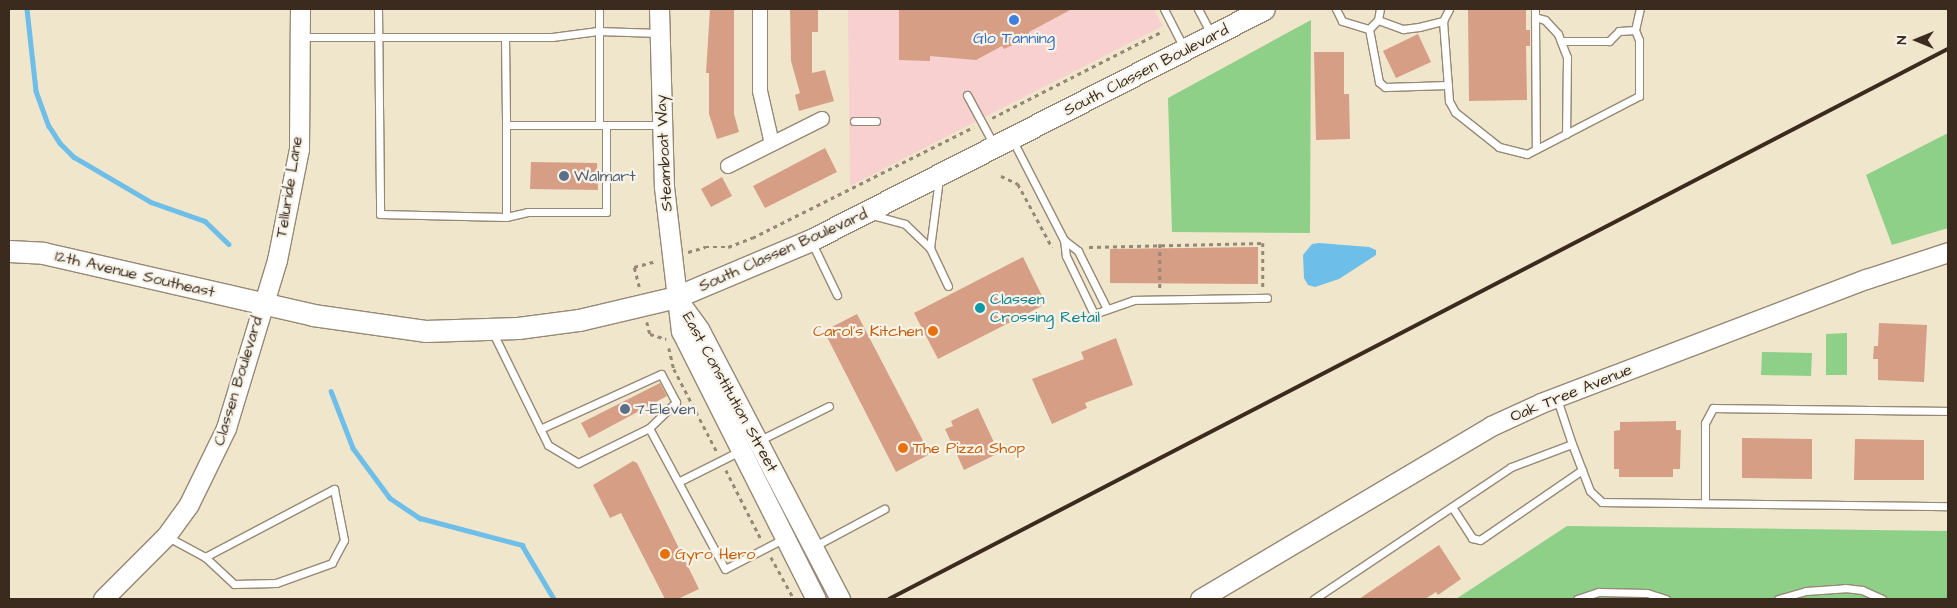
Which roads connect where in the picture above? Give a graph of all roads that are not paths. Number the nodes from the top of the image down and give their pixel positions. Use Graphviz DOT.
graph roads {
  1 [pos="300,9"];
  2 [pos="378,9"];
  3 [pos="599,9"];
  4 [pos="660,9"];
  5 [pos="760,9"];
  6 [pos="1164,9"];
  7 [pos="1198,9"];
  8 [pos="1264,9"];
  9 [pos="1336,9"];
  10 [pos="1380,9"];
  11 [pos="1449,9"];
  12 [pos="1535,9"];
  13 [pos="1640,9"];
  14 [pos="1535,17"];
  15 [pos="1378,20"];
  16 [pos="1443,21"];
  17 [pos="1369,28"];
  18 [pos="1635,30"];
  19 [pos="598,31"];
  20 [pos="660,33"];
  21 [pos="378,36"];
  22 [pos="1212,36"];
  23 [pos="300,37"];
  24 [pos="505,37"];
  25 [pos="1561,41"];
  26 [pos="1185,50"];
  27 [pos="1448,85"];
  28 [pos="967,95"];
  29 [pos="822,119"];
  30 [pos="854,121"];
  31 [pos="876,121"];
  32 [pos="506,125"];
  33 [pos="602,125"];
  34 [pos="661,125"];
  35 [pos="1566,134"];
  36 [pos="1004,143"];
  37 [pos="772,144"];
  38 [pos="1536,149"];
  39 [pos="728,166"];
  40 [pos="939,176"];
  41 [pos="867,213"];
  42 [pos="506,217"];
  43 [pos="811,240"];
  44 [pos="1064,240"];
  45 [pos="930,248"];
  46 [pos="9,251"];
  47 [pos="1948,252"];
  48 [pos="948,286"];
  49 [pos="837,295"];
  50 [pos="1265,295"];
  51 [pos="676,297"];
  52 [pos="261,303"];
  53 [pos="1107,309"];
  54 [pos="491,328"];
  55 [pos="1556,397"];
  56 [pos="829,406"];
  57 [pos="1948,411"];
  58 [pos="648,428"];
  59 [pos="540,429"];
  60 [pos="758,442"];
  61 [pos="1572,444"];
  62 [pos="741,450"];
  63 [pos="1582,470"];
  64 [pos="680,481"];
  65 [pos="1705,503"];
  66 [pos="1948,506"];
  67 [pos="1452,507"];
  68 [pos="884,510"];
  69 [pos="166,536"];
  70 [pos="783,538"];
  71 [pos="813,547"];
  72 [pos="205,557"];
  73 [pos="1217,586"];
  74 [pos="103,599"];
  75 [pos="816,599"];
  76 [pos="840,599"];
  77 [pos="1187,599"];
  78 [pos="1200,599"];
  79 [pos="1314,599"];
  80 [pos="1577,599"];
  81 [pos="1666,599"];
  82 [pos="1778,599"];
  83 [pos="1882,599"];
  1 -- 23 [label="street, Telluride Lane"];
  2 -- 21 [label="lane"];
  3 -- 19 [label="lane"];
  4 -- 20 [label="street, Steamboat Way"];
  5 -- 37 [label="street"];
  6 -- 26 [label="lane"];
  7 -- 22 [label="lane"];
  8 -- 22 [label="main road, South Classen Boulevard"];
  9 -- 17 [label="lane"];
  10 -- 15 [label="lane"];
  11 -- 16 [label="lane"];
  12 -- 14 [label="lane"];
  13 -- 18 [label="lane"];
  14 -- 25 [label="lane"];
  14 -- 38 [label="lane"];
  15 -- 16 [label="lane"];
  15 -- 17 [label="lane"];
  16 -- 27 [label="lane"];
  17 -- 27 [label="lane"];
  18 -- 25 [label="lane"];
  18 -- 35 [label="lane"];
  19 -- 20 [label="lane"];
  19 -- 24 [label="lane"];
  19 -- 33 [label="lane"];
  20 -- 34 [label="street, Steamboat Way"];
  21 -- 23 [label="lane"];
  21 -- 24 [label="lane"];
  21 -- 42 [label="lane"];
  22 -- 26 [label="main road, South Classen Boulevard"];
  23 -- 52 [label="street, Telluride Lane"];
  24 -- 32 [label="lane"];
  25 -- 35 [label="lane"];
  26 -- 36 [label="main road, South Classen Boulevard"];
  27 -- 38 [label="lane"];
  28 -- 36 [label="lane"];
  29 -- 37 [label="street"];
  30 -- 31 [label="lane"];
  32 -- 33 [label="lane"];
  32 -- 42 [label="lane"];
  33 -- 34 [label="lane"];
  33 -- 42 [label="lane"];
  34 -- 51 [label="street, Steamboat Way"];
  35 -- 38 [label="lane"];
  36 -- 40 [label="main road, South Classen Boulevard"];
  36 -- 44 [label="lane"];
  37 -- 39 [label="street"];
  40 -- 41 [label="main road, South Classen Boulevard"];
  40 -- 45 [label="lane"];
  41 -- 43 [label="main road, South Classen Boulevard"];
  41 -- 45 [label="lane"];
  43 -- 49 [label="lane"];
  43 -- 51 [label="main road, South Classen Boulevard"];
  44 -- 53 [label="lane"];
  44 -- 53 [label="lane"];
  45 -- 48 [label="lane"];
  46 -- 52 [label="main road, 12th Avenue Southeast"];
  47 -- 55 [label="street, Oak Tree Avenue"];
  50 -- 53 [label="lane"];
  51 -- 54 [label="main road, South Classen Boulevard"];
  51 -- 60 [label="street, East Constitution Street"];
  51 -- 62 [label="street, East Constitution Street"];
  52 -- 54 [label="main road, South Classen Boulevard"];
  52 -- 69 [label="street, Classen Boulevard"];
  54 -- 59 [label="lane"];
  55 -- 61 [label="lane"];
  55 -- 73 [label="street, Oak Tree Avenue"];
  56 -- 60 [label="lane"];
  57 -- 65 [label="lane"];
  58 -- 59 [label="lane"];
  58 -- 59 [label="lane"];
  58 -- 64 [label="lane"];
  60 -- 62 [label="lane"];
  60 -- 71 [label="street, East Constitution Street"];
  61 -- 63 [label="lane"];
  61 -- 67 [label="lane"];
  62 -- 64 [label="lane"];
  62 -- 70 [label="street, East Constitution Street"];
  63 -- 65 [label="lane"];
  63 -- 67 [label="lane"];
  64 -- 70 [label="lane"];
  65 -- 66 [label="lane"];
  67 -- 79 [label="lane"];
  68 -- 71 [label="lane"];
  69 -- 72 [label="lane"];
  69 -- 74 [label="street, Classen Boulevard"];
  70 -- 75 [label="street, East Constitution Street"];
  71 -- 76 [label="street, East Constitution Street"];
  72 -- 72 [label="lane"];
  73 -- 77 [label="street, Oak Tree Avenue"];
  73 -- 78 [label="street, Oak Tree Avenue"];
  80 -- 81 [label="lane"];
  82 -- 83 [label="lane"];
}
